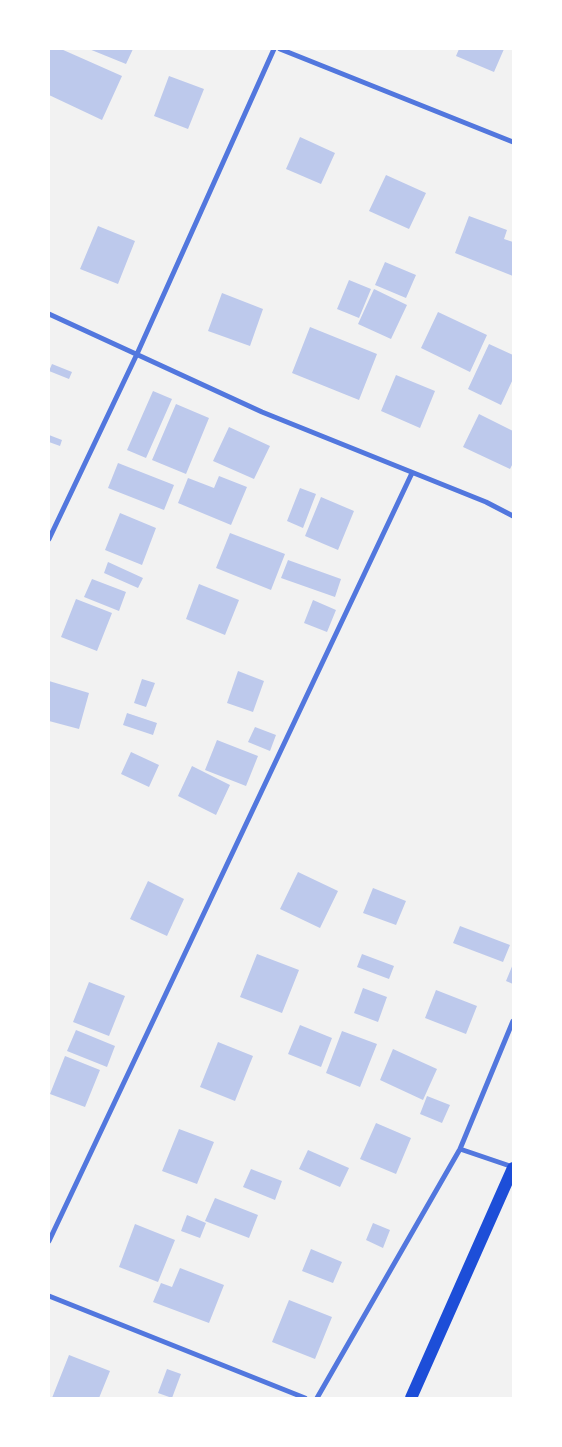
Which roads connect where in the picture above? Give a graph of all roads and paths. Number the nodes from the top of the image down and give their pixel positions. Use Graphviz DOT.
graph roads {
  1 [pos="274,49"];
  2 [pos="280,49"];
  3 [pos="513,142"];
  4 [pos="49,314"];
  5 [pos="137,354"];
  6 [pos="412,473"];
  7 [pos="513,516"];
  8 [pos="49,539"];
  9 [pos="513,1021"];
  10 [pos="460,1148"];
  11 [pos="513,1167"];
  12 [pos="49,1241"];
  13 [pos="49,1296"];
  14 [pos="305,1398"];
  15 [pos="317,1398"];
  16 [pos="411,1398"];
  1 -- 5 [label="street"];
  2 -- 3 [label="street"];
  4 -- 5 [label="street"];
  5 -- 6 [label="street"];
  5 -- 8 [label="street"];
  6 -- 7 [label="street"];
  6 -- 12 [label="street"];
  9 -- 10 [label="street"];
  10 -- 11 [label="street"];
  10 -- 15 [label="street"];
  11 -- 16 [label="main road"];
  13 -- 14 [label="street"];
}
